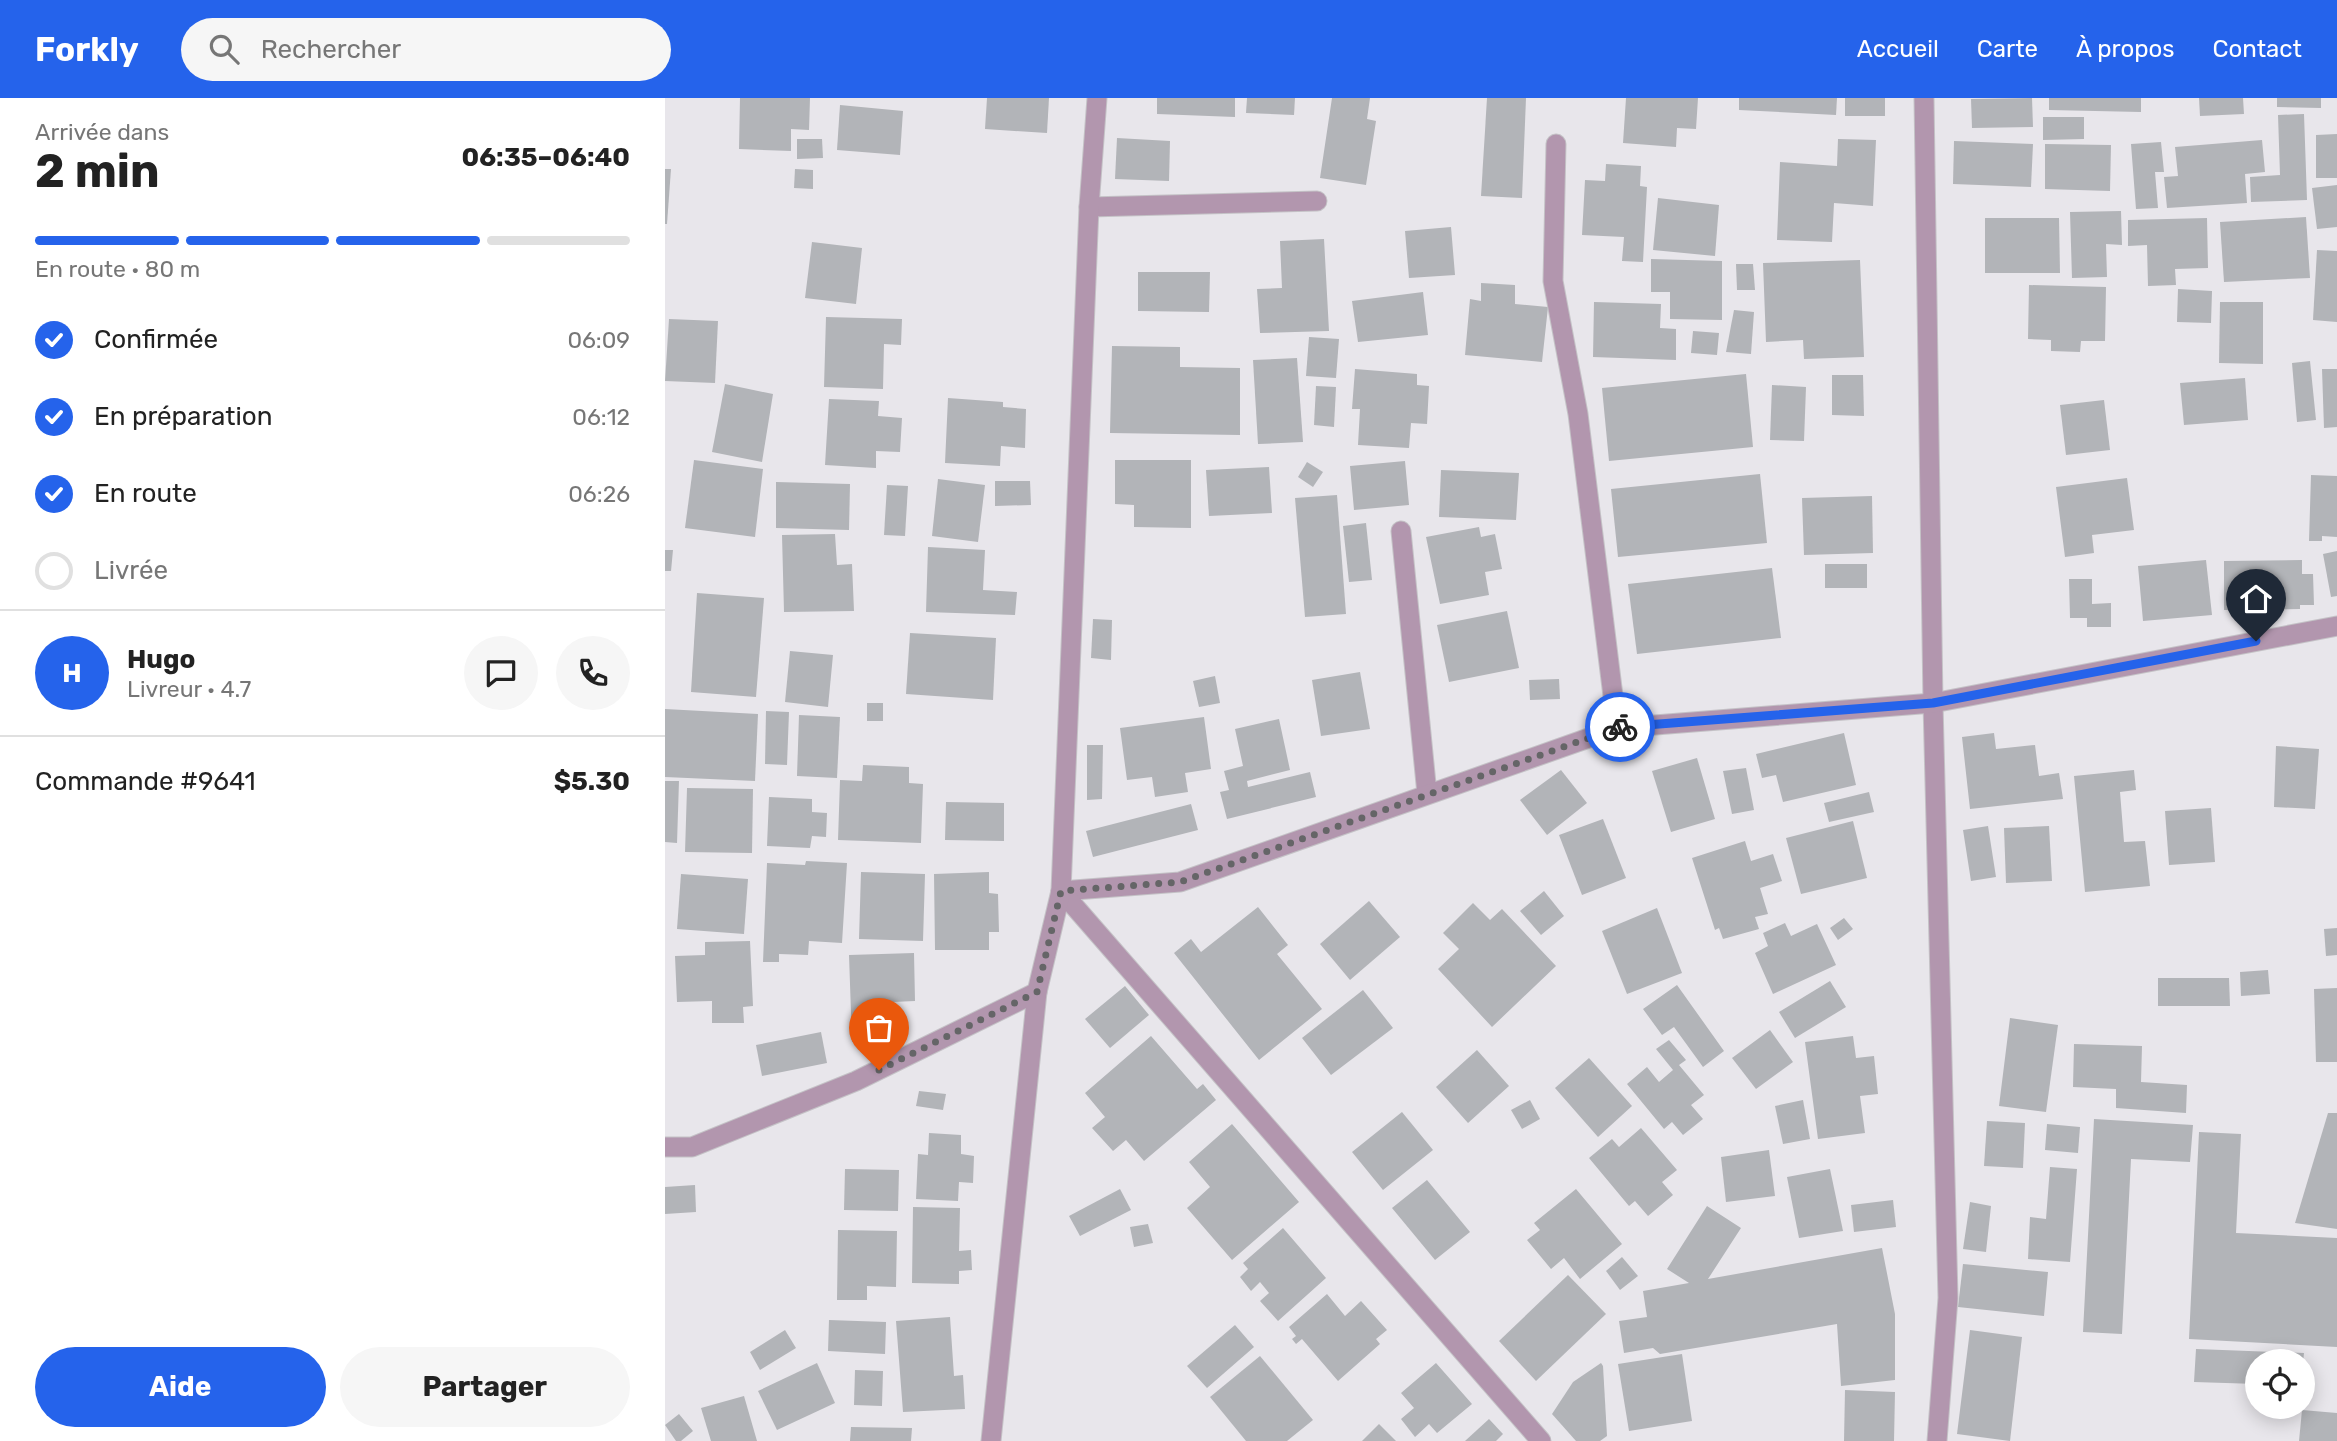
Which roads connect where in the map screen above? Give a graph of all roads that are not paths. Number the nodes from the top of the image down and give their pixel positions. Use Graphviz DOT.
graph roads {
  1 [pos="1097,98"];
  2 [pos="1924,98"];
  3 [pos="1556,144"];
  4 [pos="1317,201"];
  5 [pos="1090,207"];
  6 [pos="1401,531"];
  7 [pos="2337,626"];
  8 [pos="1933,703"];
  9 [pos="1618,728"];
  10 [pos="1427,794"];
  11 [pos="1061,891"];
  12 [pos="1037,992"];
  13 [pos="665,1147"];
  14 [pos="991,1441"];
  15 [pos="1541,1441"];
  16 [pos="1937,1441"];
  1 -- 5 [label="street"];
  2 -- 8 [label="street"];
  3 -- 9 [label="street"];
  4 -- 5 [label="street"];
  5 -- 11 [label="street"];
  6 -- 10 [label="street"];
  7 -- 8 [label="street"];
  8 -- 9 [label="street"];
  8 -- 16 [label="street"];
  9 -- 10 [label="street"];
  10 -- 11 [label="street"];
  11 -- 12 [label="street"];
  11 -- 15 [label="street"];
  12 -- 13 [label="street"];
  12 -- 14 [label="street"];
}
